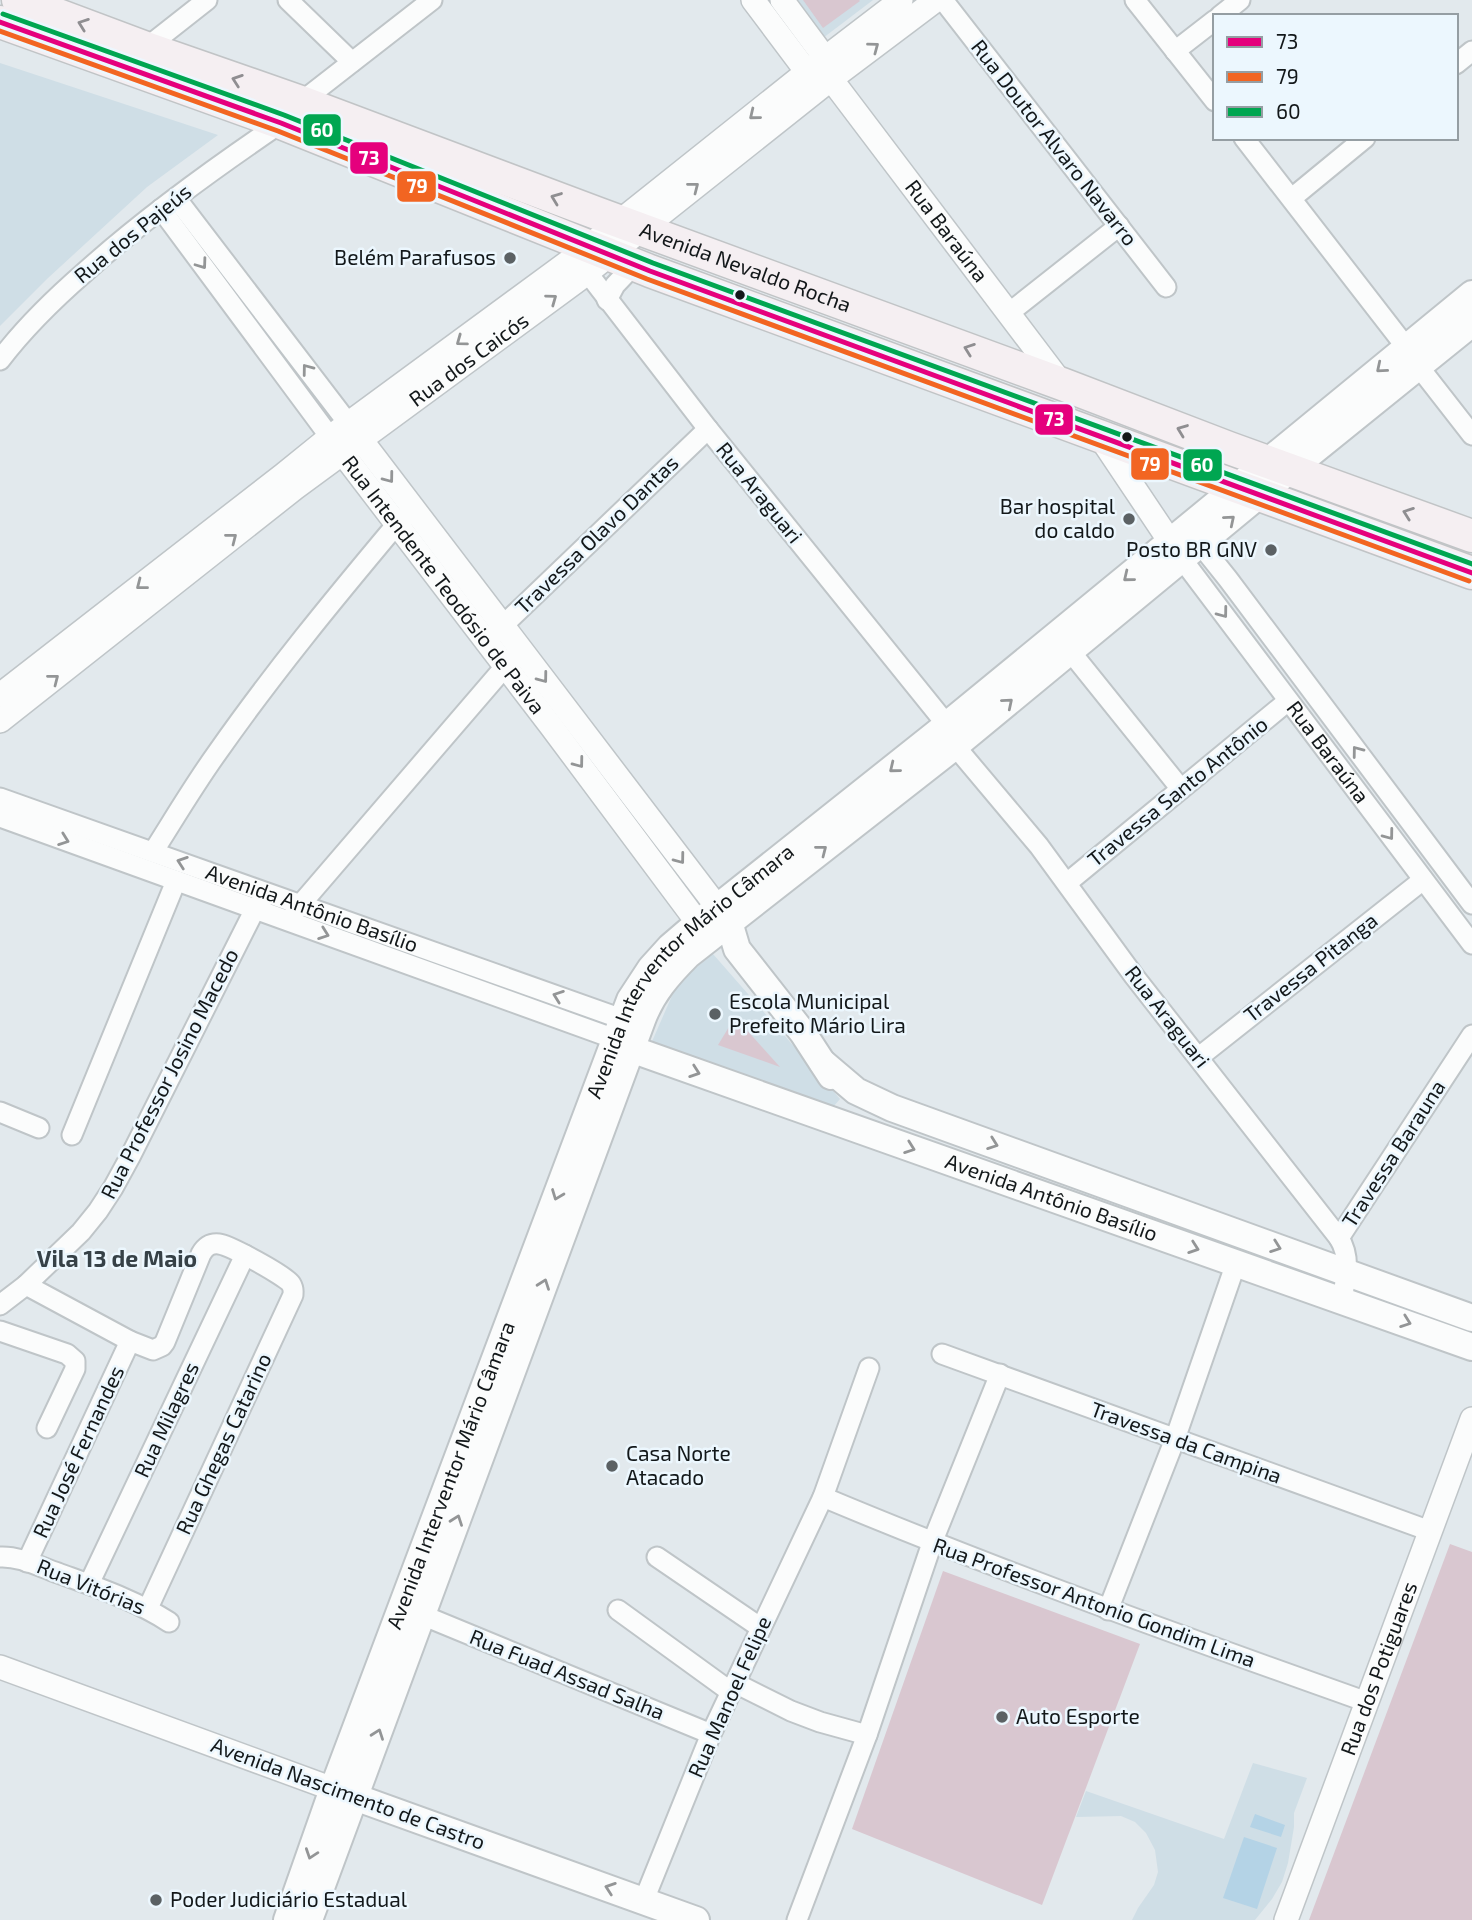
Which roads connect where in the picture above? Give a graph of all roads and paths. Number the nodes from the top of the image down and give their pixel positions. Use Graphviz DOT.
graph roads {
  1 [pos="18,0"];
  2 [pos="207,0"];
  3 [pos="289,0"];
  4 [pos="432,0"];
  5 [pos="752,0"];
  6 [pos="782,0"];
  7 [pos="901,0"];
  8 [pos="936,0"];
  9 [pos="943,0"];
  10 [pos="1135,0"];
  11 [pos="1240,0"];
  12 [pos="1222,14"];
  13 [pos="0,22"];
  14 [pos="1213,22"];
  15 [pos="146,48"];
  16 [pos="1175,51"];
  17 [pos="1472,51"];
  18 [pos="352,62"];
  19 [pos="1458,62"];
  20 [pos="821,70"];
  21 [pos="1213,98"];
  22 [pos="291,113"];
  23 [pos="1246,140"];
  24 [pos="1364,140"];
  25 [pos="1292,198"];
  26 [pos="168,203"];
  27 [pos="630,225"];
  28 [pos="1119,226"];
  29 [pos="599,259"];
  30 [pos="1166,287"];
  31 [pos="1472,295"];
  32 [pos="607,300"];
  33 [pos="1009,313"];
  34 [pos="1472,323"];
  35 [pos="1413,357"];
  36 [pos="0,360"];
  37 [pos="1062,384"];
  38 [pos="708,429"];
  39 [pos="1472,435"];
  40 [pos="1100,437"];
  41 [pos="346,438"];
  42 [pos="1280,466"];
  43 [pos="289,482"];
  44 [pos="1249,491"];
  45 [pos="414,509"];
  46 [pos="396,525"];
  47 [pos="1472,536"];
  48 [pos="1184,549"];
  49 [pos="1472,573"];
  50 [pos="495,633"];
  51 [pos="1070,651"];
  52 [pos="512,657"];
  53 [pos="0,695"];
  54 [pos="1288,701"];
  55 [pos="0,721"];
  56 [pos="951,736"];
  57 [pos="1378,779"];
  58 [pos="1181,789"];
  59 [pos="1359,795"];
  60 [pos="0,798"];
  61 [pos="0,817"];
  62 [pos="153,852"];
  63 [pos="1423,880"];
  64 [pos="176,881"];
  65 [pos="1067,883"];
  66 [pos="270,893"];
  67 [pos="302,904"];
  68 [pos="1472,904"];
  69 [pos="255,909"];
  70 [pos="285,920"];
  71 [pos="714,922"];
  72 [pos="1472,944"];
  73 [pos="1472,1035"];
  74 [pos="623,1036"];
  75 [pos="1199,1057"];
  76 [pos="823,1063"];
  77 [pos="0,1112"];
  78 [pos="39,1128"];
  79 [pos="865,1132"];
  80 [pos="72,1135"];
  81 [pos="1339,1238"];
  82 [pos="245,1255"];
  83 [pos="1236,1263"];
  84 [pos="1347,1273"];
  85 [pos="26,1286"];
  86 [pos="1342,1299"];
  87 [pos="0,1305"];
  88 [pos="512,1317"];
  89 [pos="1472,1318"];
  90 [pos="0,1331"];
  91 [pos="130,1342"];
  92 [pos="1472,1347"];
  93 [pos="942,1353"];
  94 [pos="869,1368"];
  95 [pos="1000,1374"];
  96 [pos="1472,1419"];
  97 [pos="47,1428"];
  98 [pos="1175,1439"];
  99 [pos="823,1497"];
  100 [pos="1430,1531"];
  101 [pos="932,1543"];
  102 [pos="657,1557"];
  103 [pos="13,1559"];
  104 [pos="89,1584"];
  105 [pos="148,1608"];
  106 [pos="618,1609"];
  107 [pos="1108,1610"];
  108 [pos="422,1615"];
  109 [pos="169,1622"];
  110 [pos="761,1628"];
  111 [pos="2,1672"];
  112 [pos="733,1688"];
  113 [pos="1367,1702"];
  114 [pos="711,1734"];
  115 [pos="867,1735"];
  116 [pos="344,1793"];
  117 [pos="644,1900"];
  118 [pos="287,1920"];
  119 [pos="309,1920"];
  120 [pos="696,1920"];
  121 [pos="797,1920"];
  122 [pos="1286,1920"];
  15 -- 1 [label="highway, Avenida Nevaldo Rocha, one-way"];
  2 -- 15 [label="street"];
  3 -- 18 [label="street"];
  4 -- 18 [label="street, Rua dos Pajeús"];
  5 -- 20 [label="street, Rua Baraúna"];
  6 -- 20 [label="street, Rua Baraúna"];
  7 -- 20 [label="street, Rua dos Caicós"];
  20 -- 8 [label="street, Rua dos Caicós, one-way"];
  9 -- 28 [label="street, Rua Doutor Alvaro Navarro"];
  10 -- 16 [label="street"];
  11 -- 12 [label="street"];
  13 -- 22 [label="highway, Avenida Nevaldo Rocha"];
  14 -- 16 [label="street"];
  22 -- 15 [label="highway, Avenida Nevaldo Rocha, one-way"];
  16 -- 21 [label="street"];
  17 -- 19 [label="street"];
  18 -- 22 [label="street, Rua dos Pajeús"];
  20 -- 27 [label="street, Rua dos Caicós"];
  20 -- 33 [label="street, Rua Baraúna"];
  22 -- 26 [label="street, Rua dos Pajeús"];
  27 -- 22 [label="highway, Avenida Nevaldo Rocha, one-way"];
  22 -- 29 [label="highway, Avenida Nevaldo Rocha"];
  23 -- 25 [label="street"];
  24 -- 25 [label="street"];
  25 -- 35 [label="street"];
  26 -- 36 [label="street, Rua dos Pajeús"];
  26 -- 41 [label="street, Rua Intendente Teodósio de Paiva"];
  27 -- 29 [label="street, Rua dos Caicós"];
  37 -- 27 [label="highway, Avenida Nevaldo Rocha, one-way"];
  28 -- 30 [label="street, Rua Doutor Alvaro Navarro"];
  28 -- 33 [label="street"];
  29 -- 32 [label="street, Rua Araguari"];
  29 -- 32 [label="street"];
  29 -- 40 [label="highway, Avenida Nevaldo Rocha"];
  29 -- 41 [label="street, Rua dos Caicós"];
  31 -- 35 [label="main road, Avenida Interventor Mário Câmara"];
  32 -- 38 [label="street, Rua Araguari"];
  33 -- 37 [label="street, Rua Baraúna"];
  34 -- 35 [label="main road, Avenida Interventor Mário Câmara"];
  35 -- 39 [label="street"];
  35 -- 42 [label="main road, Avenida Interventor Mário Câmara"];
  42 -- 37 [label="highway, Avenida Nevaldo Rocha, one-way"];
  38 -- 50 [label="street, Travessa Olavo Dantas"];
  38 -- 56 [label="street, Rua Araguari"];
  40 -- 44 [label="highway, Avenida Nevaldo Rocha"];
  40 -- 48 [label="street, Rua Baraúna"];
  41 -- 43 [label="street, Rua dos Caicós"];
  41 -- 45 [label="street, Rua Intendente Teodósio de Paiva, one-way"];
  41 -- 46 [label="street, Rua Intendente Teodósio de Paiva"];
  42 -- 44 [label="main road, Avenida Interventor Mário Câmara"];
  47 -- 42 [label="highway, Avenida Nevaldo Rocha, one-way"];
  43 -- 53 [label="street, Rua dos Caicós, one-way"];
  55 -- 43 [label="street, Rua dos Caicós, one-way"];
  44 -- 48 [label="main road, Avenida Interventor Mário Câmara"];
  44 -- 49 [label="highway, Avenida Nevaldo Rocha"];
  45 -- 46 [label="street"];
  45 -- 50 [label="street, Rua Intendente Teodósio de Paiva"];
  46 -- 50 [label="street, Rua Intendente Teodósio de Paiva"];
  46 -- 62 [label="street"];
  48 -- 51 [label="main road, Avenida Interventor Mário Câmara"];
  48 -- 54 [label="street, Rua Baraúna, one-way"];
  48 -- 56 [label="main road, Avenida Interventor Mário Câmara, one-way"];
  57 -- 48 [label="street, Rua Baraúna, one-way"];
  50 -- 52 [label="street, Rua Intendente Teodósio de Paiva"];
  56 -- 51 [label="main road, Avenida Interventor Mário Câmara, one-way"];
  51 -- 58 [label="street"];
  52 -- 67 [label="street"];
  52 -- 71 [label="street, Rua Intendente Teodósio de Paiva, one-way"];
  54 -- 58 [label="street, Travessa Santo Antônio"];
  54 -- 59 [label="street, Rua Baraúna"];
  56 -- 65 [label="street, Rua Araguari"];
  56 -- 71 [label="main road, Avenida Interventor Mário Câmara"];
  57 -- 59 [label="street"];
  57 -- 68 [label="street, Rua Baraúna"];
  58 -- 65 [label="street, Travessa Santo Antônio"];
  59 -- 63 [label="street, Rua Baraúna, one-way"];
  60 -- 62 [label="street, Avenida Antônio Basílio"];
  61 -- 64 [label="street, Avenida Antônio Basílio, one-way"];
  66 -- 62 [label="street, Avenida Antônio Basílio, one-way"];
  63 -- 72 [label="street, Rua Baraúna"];
  63 -- 75 [label="street, Travessa Pitanga"];
  64 -- 69 [label="street, Avenida Antônio Basílio"];
  64 -- 80 [label="street"];
  65 -- 75 [label="street, Rua Araguari"];
  66 -- 67 [label="street, Avenida Antônio Basílio"];
  66 -- 69 [label="street, Rua Professor Josino Macedo"];
  67 -- 70 [label="street"];
  74 -- 67 [label="street, Avenida Antônio Basílio, one-way"];
  69 -- 70 [label="street, Avenida Antônio Basílio"];
  69 -- 85 [label="street, Rua Professor Josino Macedo"];
  70 -- 74 [label="street, Avenida Antônio Basílio, one-way"];
  71 -- 74 [label="main road, Avenida Interventor Mário Câmara"];
  71 -- 76 [label="main road, Rua Intendente Teodósio de Paiva"];
  73 -- 81 [label="street, Travessa Barauna"];
  74 -- 79 [label="main road, Avenida Antônio Basílio, one-way"];
  74 -- 88 [label="main road, Avenida Interventor Mário Câmara"];
  75 -- 81 [label="street, Rua Araguari"];
  76 -- 79 [label="main road, Rua Intendente Teodósio de Paiva"];
  76 -- 84 [label="main road, Avenida Antônio Basílio, one-way"];
  77 -- 78 [label="street"];
  79 -- 83 [label="main road, Avenida Antônio Basílio, one-way"];
  81 -- 84 [label="street, Rua Araguari"];
  82 -- 91 [label="street"];
  82 -- 104 [label="street, Rua Milagres"];
  82 -- 105 [label="street, Rua Ghegas Catarino"];
  83 -- 86 [label="main road, Avenida Antônio Basílio"];
  83 -- 98 [label="street"];
  84 -- 86 [label="street, Rua Araguari"];
  84 -- 89 [label="main road, Avenida Antônio Basílio"];
  85 -- 87 [label="street, Rua Professor Josino Macedo"];
  85 -- 91 [label="street"];
  86 -- 92 [label="main road, Avenida Antônio Basílio, one-way"];
  108 -- 88 [label="main road, Avenida Interventor Mário Câmara, one-way"];
  88 -- 116 [label="main road, Avenida Interventor Mário Câmara"];
  90 -- 97 [label="street"];
  91 -- 103 [label="street, Rua José Fernandes"];
  93 -- 95 [label="street, Travessa da Campina"];
  94 -- 99 [label="street, Rua Manoel Felipe"];
  95 -- 98 [label="street, Travessa da Campina"];
  95 -- 101 [label="street"];
  96 -- 100 [label="street, Rua dos Potiguares"];
  98 -- 100 [label="street, Travessa da Campina"];
  98 -- 107 [label="street"];
  99 -- 101 [label="street, Rua Professor Antonio Gondim Lima"];
  99 -- 110 [label="street, Rua Manoel Felipe"];
  100 -- 113 [label="street, Rua dos Potiguares"];
  101 -- 107 [label="street, Rua Professor Antonio Gondim Lima"];
  101 -- 115 [label="street"];
  102 -- 110 [label="street"];
  103 -- 104 [label="street, Rua Vitórias"];
  104 -- 105 [label="street, Rua Vitórias"];
  105 -- 109 [label="street, Rua Vitórias"];
  106 -- 112 [label="street"];
  107 -- 113 [label="street, Rua Professor Antonio Gondim Lima"];
  108 -- 114 [label="street, Rua Fuad Assad Salha"];
  116 -- 108 [label="main road, Avenida Interventor Mário Câmara, one-way"];
  110 -- 112 [label="street, Rua Manoel Felipe"];
  111 -- 116 [label="street, Avenida Nascimento de Castro"];
  112 -- 114 [label="street, Rua Manoel Felipe"];
  112 -- 115 [label="street"];
  113 -- 122 [label="street, Rua dos Potiguares"];
  114 -- 117 [label="street, Rua Manoel Felipe"];
  115 -- 121 [label="street"];
  117 -- 116 [label="main road, Avenida Nascimento de Castro, one-way"];
  116 -- 118 [label="main road, Avenida Interventor Mário Câmara, one-way"];
  116 -- 119 [label="main road, Avenida Interventor Mário Câmara"];
  117 -- 120 [label="main road, Avenida Nascimento de Castro"];
}
